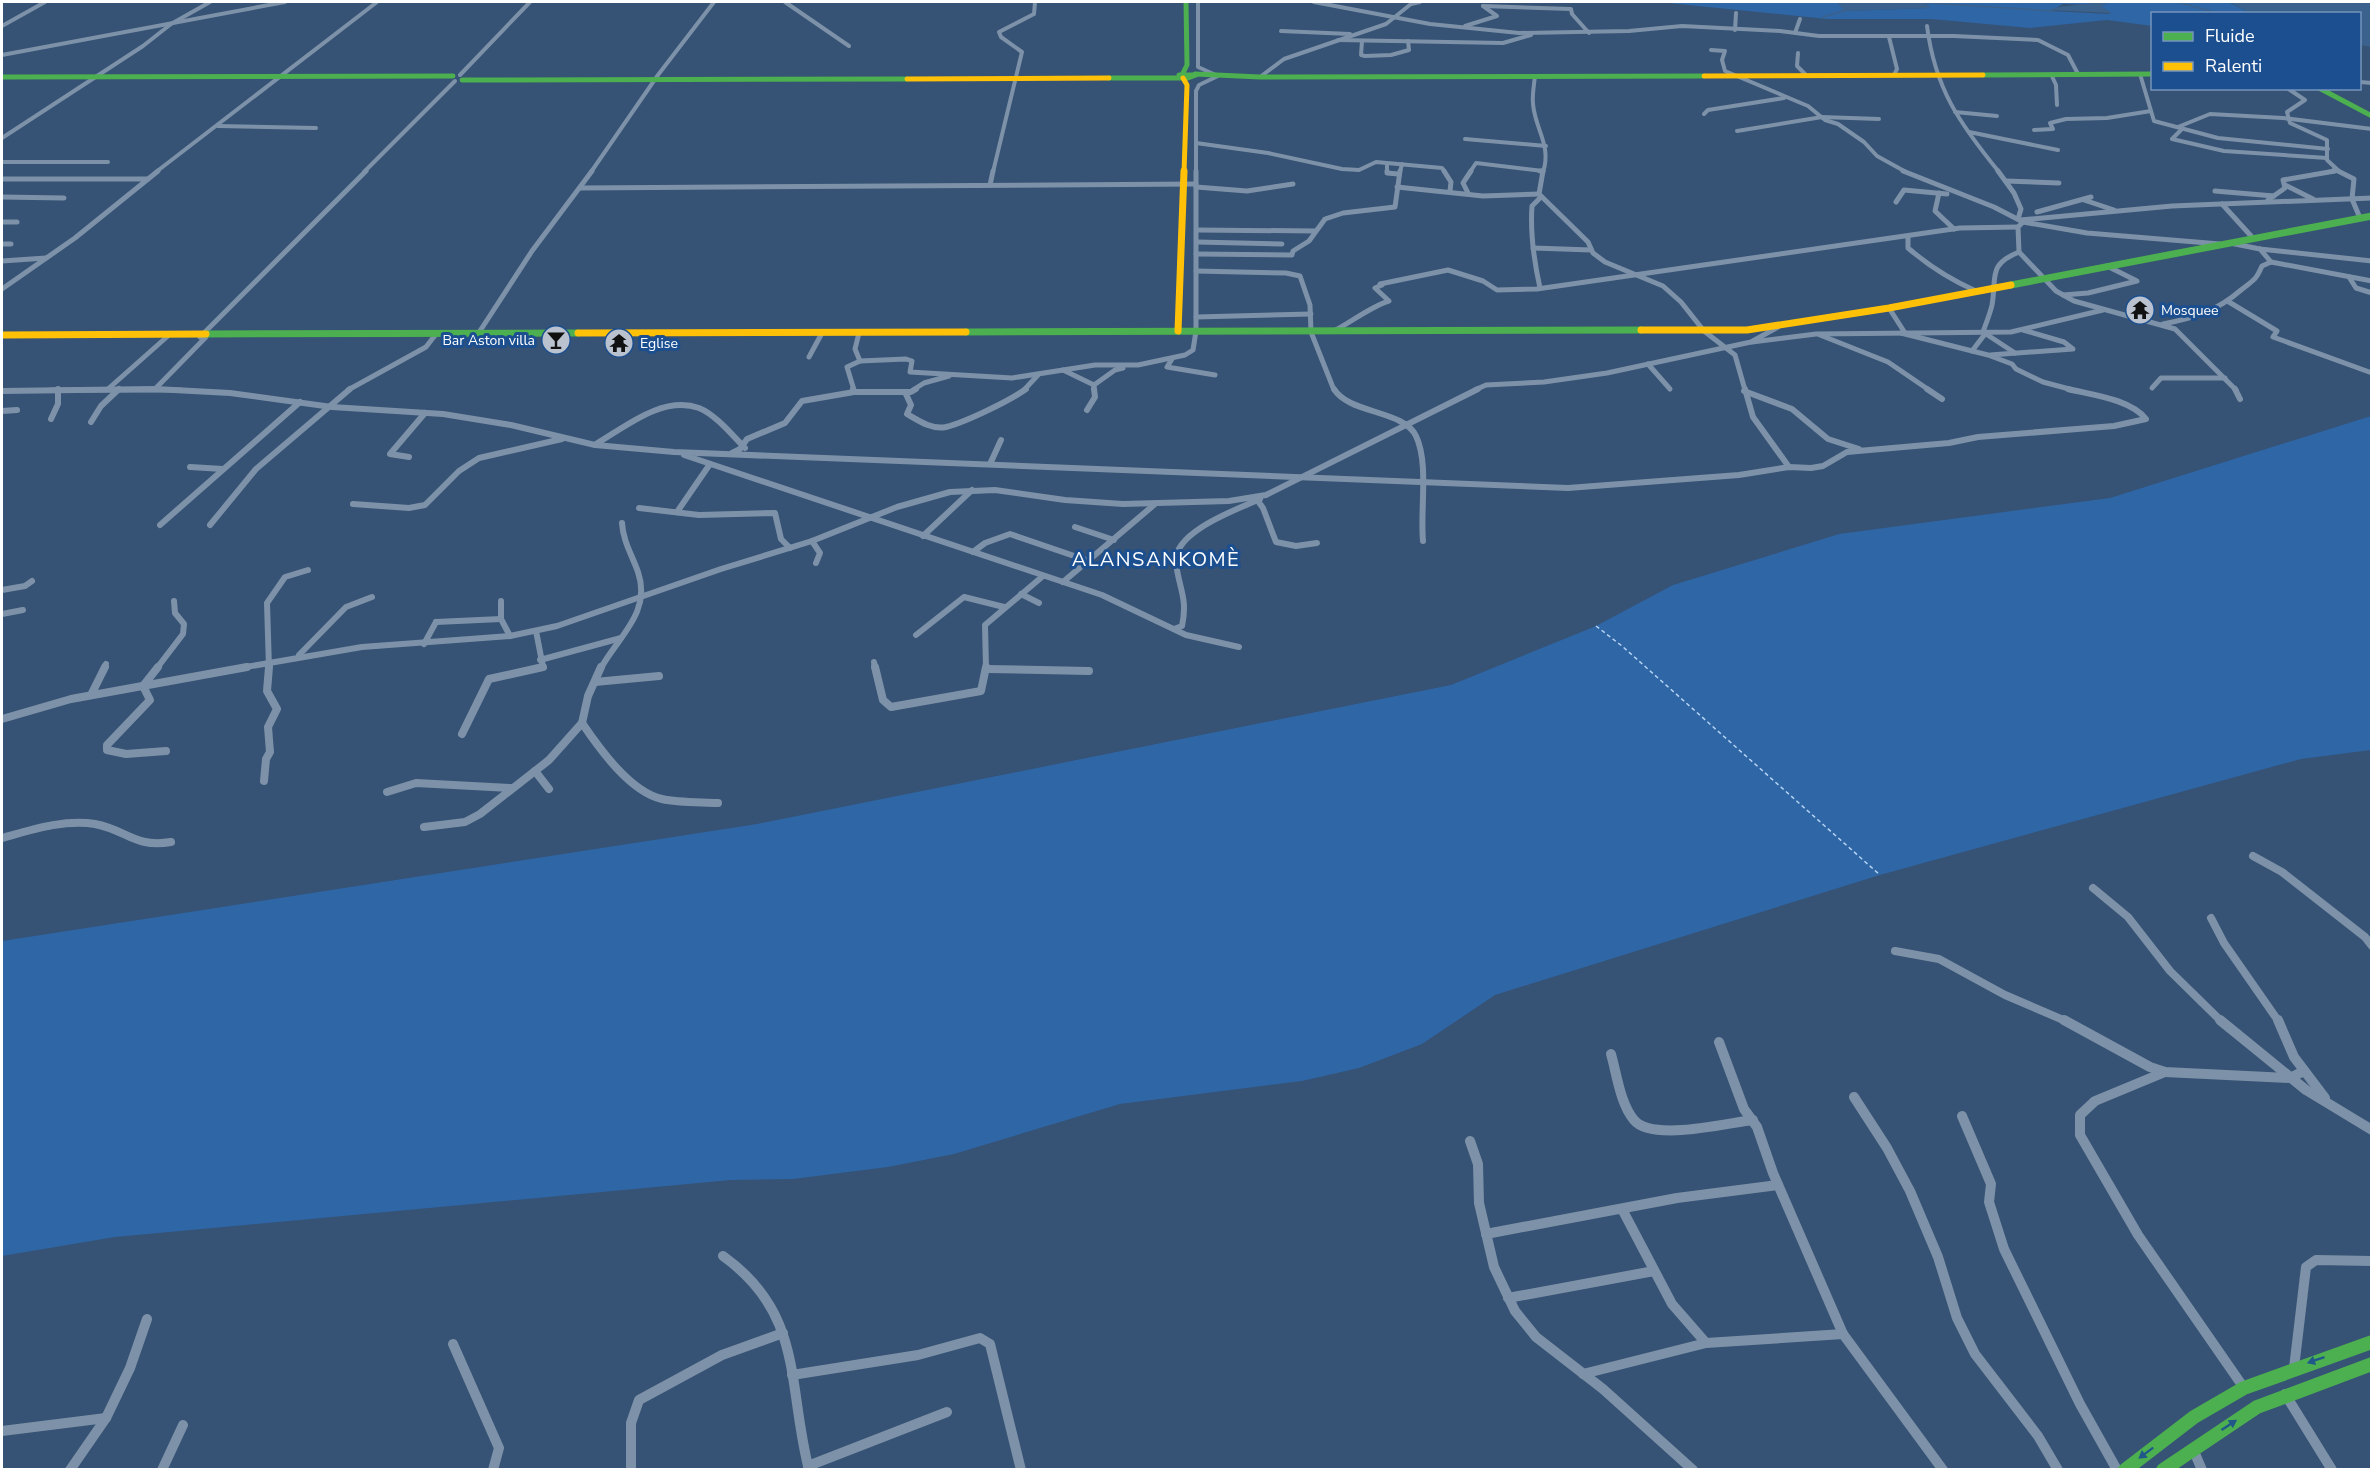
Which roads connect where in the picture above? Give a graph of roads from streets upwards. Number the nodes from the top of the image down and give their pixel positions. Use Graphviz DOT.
graph roads {
  1 [pos="45,2"];
  2 [pos="210,2"];
  3 [pos="285,2"];
  4 [pos="377,2"];
  5 [pos="530,2"];
  6 [pos="714,2"];
  7 [pos="785,2"];
  8 [pos="1035,2"];
  9 [pos="1186,2"];
  10 [pos="1198,2"];
  11 [pos="1315,2"];
  12 [pos="1344,2"];
  13 [pos="1420,2"];
  14 [pos="1338,6"];
  15 [pos="1736,13"];
  16 [pos="1394,17"];
  17 [pos="1800,19"];
  18 [pos="171,24"];
  19 [pos="2,25"];
  20 [pos="1927,26"];
  21 [pos="1464,27"];
  22 [pos="1735,30"];
  23 [pos="1281,31"];
  24 [pos="1589,33"];
  25 [pos="1795,33"];
  26 [pos="1536,34"];
  27 [pos="1352,35"];
  28 [pos="1927,37"];
  29 [pos="1889,38"];
  30 [pos="1338,40"];
  31 [pos="1362,41"];
  32 [pos="1408,41"];
  33 [pos="849,46"];
  34 [pos="1711,50"];
  35 [pos="1798,54"];
  36 [pos="2,56"];
  37 [pos="2051,74"];
  38 [pos="2078,74"];
  39 [pos="2140,74"];
  40 [pos="2151,74"];
  41 [pos="1187,75"];
  42 [pos="1736,75"];
  43 [pos="1806,75"];
  44 [pos="1894,75"];
  45 [pos="1937,75"];
  46 [pos="1015,76"];
  47 [pos="1215,76"];
  48 [pos="1260,76"];
  49 [pos="1535,76"];
  50 [pos="657,77"];
  51 [pos="278,78"];
  52 [pos="457,78"];
  53 [pos="2,79"];
  54 [pos="92,79"];
  55 [pos="2290,90"];
  56 [pos="2323,90"];
  57 [pos="1785,97"];
  58 [pos="2057,105"];
  59 [pos="2151,111"];
  60 [pos="1955,112"];
  61 [pos="1704,114"];
  62 [pos="1997,116"];
  63 [pos="2372,116"];
  64 [pos="1822,117"];
  65 [pos="2289,118"];
  66 [pos="1879,119"];
  67 [pos="218,126"];
  68 [pos="316,128"];
  69 [pos="2179,129"];
  70 [pos="2372,129"];
  71 [pos="2034,130"];
  72 [pos="1737,131"];
  73 [pos="1969,132"];
  74 [pos="2,138"];
  75 [pos="1465,139"];
  76 [pos="1196,143"];
  77 [pos="1546,146"];
  78 [pos="2328,149"];
  79 [pos="2058,150"];
  80 [pos="2327,158"];
  81 [pos="2,162"];
  82 [pos="108,162"];
  83 [pos="1387,163"];
  84 [pos="1402,164"];
  85 [pos="2334,168"];
  86 [pos="1543,171"];
  87 [pos="1398,174"];
  88 [pos="2,179"];
  89 [pos="148,179"];
  90 [pos="2006,182"];
  91 [pos="2059,183"];
  92 [pos="1185,184"];
  93 [pos="1293,184"];
  94 [pos="990,185"];
  95 [pos="1196,185"];
  96 [pos="2285,185"];
  97 [pos="1397,187"];
  98 [pos="580,188"];
  99 [pos="1450,191"];
  100 [pos="2215,191"];
  101 [pos="1468,193"];
  102 [pos="1939,193"];
  103 [pos="1540,196"];
  104 [pos="1963,196"];
  105 [pos="2276,196"];
  106 [pos="2,197"];
  107 [pos="2091,197"];
  108 [pos="64,198"];
  109 [pos="2372,198"];
  110 [pos="2352,199"];
  111 [pos="2084,200"];
  112 [pos="2315,200"];
  113 [pos="1896,202"];
  114 [pos="2264,202"];
  115 [pos="2222,204"];
  116 [pos="2118,211"];
  117 [pos="2372,216"];
  118 [pos="2360,218"];
  119 [pos="2020,219"];
  120 [pos="2,222"];
  121 [pos="16,222"];
  122 [pos="2018,227"];
  123 [pos="1954,229"];
  124 [pos="1197,230"];
  125 [pos="1316,231"];
  126 [pos="1908,237"];
  127 [pos="2252,237"];
  128 [pos="1197,242"];
  129 [pos="2224,243"];
  130 [pos="2,244"];
  131 [pos="11,244"];
  132 [pos="1282,244"];
  133 [pos="1533,248"];
  134 [pos="2260,249"];
  135 [pos="1591,250"];
  136 [pos="2019,252"];
  137 [pos="1196,254"];
  138 [pos="48,258"];
  139 [pos="2,261"];
  140 [pos="2372,261"];
  141 [pos="2271,262"];
  142 [pos="2107,266"];
  143 [pos="1196,271"];
  144 [pos="1638,275"];
  145 [pos="2349,277"];
  146 [pos="2042,279"];
  147 [pos="2372,281"];
  148 [pos="1540,288"];
  149 [pos="1991,288"];
  150 [pos="2,289"];
  151 [pos="1976,291"];
  152 [pos="2372,293"];
  153 [pos="2062,295"];
  154 [pos="2229,302"];
  155 [pos="1889,308"];
  156 [pos="2107,310"];
  157 [pos="1311,314"];
  158 [pos="1196,317"];
  159 [pos="2160,324"];
  160 [pos="1778,327"];
  161 [pos="2023,330"];
  162 [pos="1178,331"];
  163 [pos="1196,331"];
  164 [pos="1334,331"];
  165 [pos="1704,331"];
  166 [pos="1311,332"];
  167 [pos="1766,332"];
  168 [pos="822,333"];
  169 [pos="859,333"];
  170 [pos="1903,333"];
  171 [pos="1984,333"];
  172 [pos="436,334"];
  173 [pos="478,334"];
  174 [pos="1816,334"];
  175 [pos="2,335"];
  176 [pos="169,335"];
  177 [pos="1789,336"];
  178 [pos="203,337"];
  179 [pos="1751,342"];
  180 [pos="1728,347"];
  181 [pos="1972,351"];
  182 [pos="2014,353"];
  183 [pos="1988,355"];
  184 [pos="809,357"];
  185 [pos="1172,359"];
  186 [pos="860,361"];
  187 [pos="2003,361"];
  188 [pos="1648,364"];
  189 [pos="1129,367"];
  190 [pos="1062,370"];
  191 [pos="956,374"];
  192 [pos="2372,374"];
  193 [pos="1038,375"];
  194 [pos="1215,375"];
  195 [pos="2225,378"];
  196 [pos="1094,386"];
  197 [pos="2152,388"];
  198 [pos="58,389"];
  199 [pos="108,389"];
  200 [pos="119,389"];
  201 [pos="154,389"];
  202 [pos="1670,389"];
  203 [pos="2,391"];
  204 [pos="1744,391"];
  205 [pos="854,392"];
  206 [pos="905,393"];
  207 [pos="1942,399"];
  208 [pos="2240,399"];
  209 [pos="300,402"];
  210 [pos="332,407"];
  211 [pos="17,410"];
  212 [pos="1088,410"];
  213 [pos="2,411"];
  214 [pos="395,411"];
  215 [pos="425,413"];
  216 [pos="51,419"];
  217 [pos="417,421"];
  218 [pos="91,422"];
  219 [pos="1403,424"];
  220 [pos="566,438"];
  221 [pos="1001,440"];
  222 [pos="595,445"];
  223 [pos="743,446"];
  224 [pos="1865,450"];
  225 [pos="674,452"];
  226 [pos="730,454"];
  227 [pos="750,454"];
  228 [pos="409,457"];
  229 [pos="710,464"];
  230 [pos="990,464"];
  231 [pos="190,467"];
  232 [pos="1789,467"];
  233 [pos="223,469"];
  234 [pos="1305,476"];
  235 [pos="1420,480"];
  236 [pos="972,490"];
  237 [pos="1257,498"];
  238 [pos="353,504"];
  239 [pos="1156,504"];
  240 [pos="639,508"];
  241 [pos="677,512"];
  242 [pos="871,518"];
  243 [pos="622,523"];
  244 [pos="160,525"];
  245 [pos="210,525"];
  246 [pos="1075,527"];
  247 [pos="923,536"];
  248 [pos="1114,540"];
  249 [pos="812,541"];
  250 [pos="1423,542"];
  251 [pos="1317,543"];
  252 [pos="790,548"];
  253 [pos="974,552"];
  254 [pos="1089,561"];
  255 [pos="816,563"];
  256 [pos="308,570"];
  257 [pos="1043,576"];
  258 [pos="32,581"];
  259 [pos="1063,582"];
  260 [pos="2,590"];
  261 [pos="1021,594"];
  262 [pos="372,597"];
  263 [pos="641,598"];
  264 [pos="174,601"];
  265 [pos="501,601"];
  266 [pos="1039,603"];
  267 [pos="1004,607"];
  268 [pos="23,610"];
  269 [pos="2,614"];
  270 [pos="501,619"];
  271 [pos="1172,629"];
  272 [pos="536,630"];
  273 [pos="916,635"];
  274 [pos="510,636"];
  275 [pos="623,637"];
  276 [pos="424,644"];
  277 [pos="1239,646"];
  278 [pos="298,656"];
  279 [pos="270,660"];
  280 [pos="540,660"];
  281 [pos="874,662"];
  282 [pos="106,664"];
  283 [pos="986,669"];
  284 [pos="1089,671"];
  285 [pos="659,676"];
  286 [pos="595,682"];
  287 [pos="144,687"];
  288 [pos="91,695"];
  289 [pos="2,719"];
  290 [pos="582,723"];
  291 [pos="462,734"];
  292 [pos="166,751"];
  293 [pos="535,771"];
  294 [pos="264,781"];
  295 [pos="510,788"];
  296 [pos="549,789"];
  297 [pos="387,792"];
  298 [pos="718,803"];
  299 [pos="424,826"];
  300 [pos="2,838"];
  301 [pos="171,842"];
  302 [pos="2253,856"];
  303 [pos="2093,888"];
  304 [pos="2211,918"];
  305 [pos="2368,935"];
  306 [pos="2372,945"];
  307 [pos="1895,951"];
  308 [pos="1719,1042"];
  309 [pos="1611,1054"];
  310 [pos="2304,1071"];
  311 [pos="2165,1072"];
  312 [pos="2290,1078"];
  313 [pos="1854,1097"];
  314 [pos="2327,1100"];
  315 [pos="1962,1116"];
  316 [pos="1753,1120"];
  317 [pos="2372,1130"];
  318 [pos="1470,1141"];
  319 [pos="1778,1185"];
  320 [pos="1622,1209"];
  321 [pos="1486,1234"];
  322 [pos="723,1256"];
  323 [pos="2372,1261"];
  324 [pos="1654,1271"];
  325 [pos="1508,1298"];
  326 [pos="147,1319"];
  327 [pos="783,1333"];
  328 [pos="1843,1334"];
  329 [pos="2372,1341"];
  330 [pos="1706,1343"];
  331 [pos="453,1344"];
  332 [pos="2372,1364"];
  333 [pos="2294,1368"];
  334 [pos="1584,1374"];
  335 [pos="792,1375"];
  336 [pos="2244,1388"];
  337 [pos="2285,1394"];
  338 [pos="947,1413"];
  339 [pos="106,1418"];
  340 [pos="183,1425"];
  341 [pos="2,1431"];
  342 [pos="2193,1449"];
  343 [pos="809,1468"];
  344 [pos="70,1470"];
  345 [pos="162,1470"];
  346 [pos="493,1470"];
  347 [pos="631,1470"];
  348 [pos="1022,1470"];
  349 [pos="1693,1470"];
  350 [pos="1943,1470"];
  351 [pos="2058,1470"];
  352 [pos="2117,1470"];
  353 [pos="2125,1470"];
  354 [pos="2163,1470"];
  355 [pos="2202,1470"];
  356 [pos="2332,1470"];
  1 -- 19 [label="street"];
  2 -- 18 [label="street"];
  3 -- 18 [label="street"];
  4 -- 51 [label="street"];
  5 -- 52 [label="street"];
  6 -- 50 [label="street"];
  7 -- 33 [label="street"];
  8 -- 46 [label="street"];
  9 -- 41 [label="street"];
  10 -- 47 [label="street"];
  11 -- 14 [label="street"];
  12 -- 14 [label="street"];
  13 -- 16 [label="street"];
  14 -- 16 [label="street"];
  15 -- 22 [label="street"];
  16 -- 21 [label="street"];
  16 -- 27 [label="street"];
  17 -- 25 [label="street"];
  18 -- 36 [label="street"];
  18 -- 54 [label="street"];
  20 -- 28 [label="street"];
  21 -- 24 [label="street"];
  21 -- 26 [label="street"];
  22 -- 24 [label="street"];
  22 -- 25 [label="street"];
  23 -- 27 [label="street"];
  24 -- 26 [label="street"];
  25 -- 29 [label="street"];
  26 -- 32 [label="street"];
  27 -- 30 [label="street"];
  28 -- 29 [label="street"];
  28 -- 38 [label="street"];
  28 -- 45 [label="street"];
  29 -- 44 [label="street"];
  30 -- 31 [label="street"];
  30 -- 48 [label="street"];
  31 -- 32 [label="street"];
  31 -- 32 [label="street"];
  34 -- 42 [label="street"];
  35 -- 43 [label="street"];
  37 -- 38 [label="street"];
  37 -- 45 [label="street"];
  37 -- 58 [label="street"];
  38 -- 39 [label="street"];
  39 -- 40 [label="street"];
  39 -- 59 [label="street"];
  41 -- 46 [label="street"];
  41 -- 47 [label="street"];
  41 -- 92 [label="street"];
  42 -- 43 [label="street"];
  42 -- 49 [label="street"];
  42 -- 57 [label="street"];
  43 -- 44 [label="street"];
  44 -- 45 [label="street"];
  45 -- 60 [label="street"];
  46 -- 50 [label="street"];
  46 -- 94 [label="street"];
  47 -- 48 [label="street"];
  47 -- 76 [label="street"];
  48 -- 49 [label="street"];
  49 -- 77 [label="street"];
  50 -- 52 [label="street"];
  50 -- 98 [label="street"];
  51 -- 52 [label="street"];
  51 -- 54 [label="street"];
  51 -- 67 [label="street"];
  52 -- 178 [label="street"];
  53 -- 54 [label="street"];
  54 -- 74 [label="street"];
  55 -- 65 [label="street"];
  56 -- 63 [label="street"];
  57 -- 61 [label="street"];
  57 -- 64 [label="street"];
  59 -- 69 [label="street"];
  59 -- 71 [label="street"];
  60 -- 62 [label="street"];
  60 -- 73 [label="street"];
  64 -- 66 [label="street"];
  64 -- 72 [label="street"];
  64 -- 104 [label="street"];
  65 -- 69 [label="street"];
  65 -- 70 [label="street"];
  65 -- 78 [label="street"];
  67 -- 68 [label="street"];
  67 -- 89 [label="street"];
  69 -- 78 [label="street"];
  69 -- 80 [label="street"];
  73 -- 79 [label="street"];
  73 -- 90 [label="street"];
  75 -- 77 [label="street"];
  76 -- 83 [label="street"];
  76 -- 95 [label="street"];
  77 -- 86 [label="street"];
  78 -- 80 [label="street"];
  80 -- 85 [label="street"];
  81 -- 82 [label="street"];
  83 -- 84 [label="street"];
  83 -- 87 [label="street"];
  84 -- 87 [label="street"];
  84 -- 99 [label="street"];
  85 -- 96 [label="street"];
  85 -- 110 [label="street"];
  86 -- 101 [label="street"];
  86 -- 103 [label="street"];
  87 -- 97 [label="street"];
  88 -- 89 [label="street"];
  89 -- 138 [label="street"];
  90 -- 91 [label="street"];
  90 -- 119 [label="street"];
  92 -- 94 [label="street"];
  92 -- 95 [label="street"];
  92 -- 162 [label="street"];
  93 -- 95 [label="street"];
  94 -- 98 [label="street"];
  95 -- 124 [label="street"];
  96 -- 105 [label="street"];
  96 -- 112 [label="street"];
  97 -- 99 [label="street"];
  97 -- 125 [label="street"];
  98 -- 173 [label="street"];
  99 -- 101 [label="street"];
  100 -- 105 [label="street"];
  101 -- 103 [label="street"];
  102 -- 104 [label="street"];
  102 -- 113 [label="street"];
  102 -- 123 [label="street"];
  103 -- 133 [label="street"];
  103 -- 135 [label="street"];
  104 -- 119 [label="street"];
  105 -- 114 [label="street"];
  106 -- 108 [label="street"];
  107 -- 111 [label="street"];
  109 -- 110 [label="street"];
  110 -- 112 [label="street"];
  110 -- 118 [label="street"];
  111 -- 116 [label="street"];
  111 -- 119 [label="street"];
  112 -- 114 [label="street"];
  114 -- 115 [label="street"];
  115 -- 116 [label="street"];
  115 -- 127 [label="street"];
  116 -- 119 [label="street"];
  117 -- 118 [label="street"];
  118 -- 127 [label="street"];
  119 -- 122 [label="street"];
  119 -- 129 [label="street"];
  120 -- 121 [label="street"];
  122 -- 123 [label="street"];
  122 -- 136 [label="street"];
  123 -- 126 [label="street"];
  124 -- 125 [label="street"];
  124 -- 128 [label="street"];
  125 -- 137 [label="street"];
  126 -- 144 [label="street"];
  126 -- 151 [label="street"];
  127 -- 129 [label="street"];
  128 -- 132 [label="street"];
  128 -- 137 [label="street"];
  129 -- 134 [label="street"];
  129 -- 142 [label="street"];
  130 -- 131 [label="street"];
  133 -- 135 [label="street"];
  133 -- 148 [label="street"];
  134 -- 140 [label="street"];
  134 -- 141 [label="street"];
  135 -- 144 [label="street"];
  136 -- 146 [label="street"];
  136 -- 149 [label="street"];
  137 -- 143 [label="street"];
  138 -- 139 [label="street"];
  138 -- 150 [label="street"];
  141 -- 145 [label="street"];
  141 -- 154 [label="street"];
  142 -- 146 [label="street"];
  142 -- 153 [label="street"];
  143 -- 157 [label="street"];
  143 -- 158 [label="street"];
  144 -- 148 [label="street"];
  144 -- 165 [label="street"];
  145 -- 147 [label="street"];
  145 -- 152 [label="street"];
  146 -- 149 [label="street"];
  146 -- 153 [label="street"];
  148 -- 164 [label="street"];
  149 -- 151 [label="street"];
  149 -- 171 [label="street"];
  151 -- 155 [label="street"];
  153 -- 156 [label="street"];
  154 -- 159 [label="street"];
  154 -- 192 [label="street"];
  155 -- 160 [label="street"];
  155 -- 170 [label="street"];
  156 -- 159 [label="street"];
  156 -- 161 [label="street"];
  157 -- 158 [label="street"];
  157 -- 166 [label="street"];
  158 -- 163 [label="street"];
  159 -- 195 [label="street"];
  160 -- 165 [label="street"];
  160 -- 167 [label="street"];
  161 -- 171 [label="street"];
  161 -- 182 [label="street"];
  162 -- 163 [label="street"];
  162 -- 169 [label="street"];
  163 -- 166 [label="street"];
  163 -- 185 [label="street"];
  164 -- 165 [label="street"];
  164 -- 166 [label="street"];
  165 -- 180 [label="street"];
  166 -- 219 [label="street"];
  167 -- 177 [label="street"];
  167 -- 179 [label="street"];
  168 -- 169 [label="street"];
  168 -- 173 [label="street"];
  168 -- 184 [label="street"];
  169 -- 186 [label="street"];
  170 -- 171 [label="street"];
  170 -- 174 [label="street"];
  170 -- 181 [label="street"];
  171 -- 181 [label="street"];
  171 -- 182 [label="street"];
  172 -- 173 [label="street"];
  172 -- 178 [label="street"];
  172 -- 210 [label="street"];
  174 -- 177 [label="street"];
  174 -- 207 [label="street"];
  175 -- 176 [label="street"];
  176 -- 178 [label="street"];
  176 -- 199 [label="street"];
  177 -- 179 [label="street"];
  178 -- 201 [label="street"];
  179 -- 180 [label="street"];
  180 -- 188 [label="street"];
  180 -- 204 [label="street"];
  181 -- 183 [label="street"];
  182 -- 183 [label="street"];
  182 -- 187 [label="street"];
  183 -- 187 [label="street"];
  185 -- 189 [label="street"];
  185 -- 194 [label="street"];
  186 -- 191 [label="street"];
  186 -- 205 [label="street"];
  187 -- 224 [label="street"];
  188 -- 202 [label="street"];
  188 -- 219 [label="street"];
  189 -- 190 [label="street"];
  189 -- 196 [label="street"];
  190 -- 193 [label="street"];
  190 -- 196 [label="street"];
  191 -- 193 [label="street"];
  191 -- 206 [label="street"];
  193 -- 206 [label="street"];
  195 -- 197 [label="street"];
  195 -- 208 [label="street"];
  196 -- 212 [label="street"];
  198 -- 199 [label="street"];
  198 -- 203 [label="street"];
  198 -- 216 [label="street"];
  199 -- 200 [label="street"];
  200 -- 201 [label="street"];
  200 -- 218 [label="street"];
  201 -- 209 [label="street"];
  204 -- 224 [label="street"];
  204 -- 232 [label="street"];
  205 -- 206 [label="street"];
  205 -- 223 [label="street"];
  209 -- 210 [label="street"];
  209 -- 233 [label="street"];
  210 -- 214 [label="street"];
  210 -- 245 [label="street"];
  211 -- 213 [label="street"];
  214 -- 215 [label="street"];
  214 -- 217 [label="street"];
  215 -- 217 [label="street"];
  215 -- 220 [label="street"];
  217 -- 228 [label="street"];
  219 -- 234 [label="street"];
  219 -- 235 [label="street"];
  220 -- 222 [label="street"];
  220 -- 238 [label="street"];
  221 -- 230 [label="street"];
  222 -- 223 [label="street"];
  222 -- 225 [label="street"];
  223 -- 226 [label="street"];
  223 -- 227 [label="street"];
  224 -- 232 [label="street"];
  225 -- 226 [label="street"];
  225 -- 229 [label="street"];
  226 -- 227 [label="street"];
  227 -- 230 [label="street"];
  229 -- 241 [label="street"];
  229 -- 242 [label="street"];
  230 -- 234 [label="street"];
  231 -- 233 [label="street"];
  232 -- 235 [label="street"];
  233 -- 244 [label="street"];
  234 -- 235 [label="street"];
  234 -- 237 [label="street"];
  235 -- 250 [label="street"];
  236 -- 239 [label="street"];
  236 -- 242 [label="street"];
  236 -- 247 [label="street"];
  237 -- 239 [label="street"];
  237 -- 251 [label="street"];
  237 -- 271 [label="street"];
  239 -- 248 [label="street"];
  240 -- 241 [label="street"];
  241 -- 252 [label="street"];
  242 -- 247 [label="street"];
  242 -- 249 [label="street"];
  243 -- 263 [label="street"];
  246 -- 248 [label="street"];
  247 -- 253 [label="street"];
  248 -- 254 [label="street"];
  249 -- 252 [label="street"];
  249 -- 255 [label="street"];
  252 -- 263 [label="street"];
  253 -- 254 [label="street"];
  253 -- 257 [label="street"];
  254 -- 259 [label="street"];
  256 -- 279 [label="street"];
  257 -- 259 [label="street"];
  257 -- 261 [label="street"];
  258 -- 260 [label="street"];
  259 -- 271 [label="street"];
  261 -- 266 [label="street"];
  261 -- 267 [label="street"];
  262 -- 278 [label="street"];
  263 -- 272 [label="street"];
  263 -- 275 [label="street"];
  264 -- 287 [label="street"];
  265 -- 270 [label="street"];
  267 -- 273 [label="street"];
  267 -- 283 [label="street"];
  268 -- 269 [label="street"];
  270 -- 274 [label="street"];
  270 -- 276 [label="street"];
  271 -- 277 [label="street"];
  272 -- 274 [label="street"];
  272 -- 280 [label="street"];
  274 -- 276 [label="street"];
  275 -- 280 [label="street"];
  275 -- 286 [label="street"];
  276 -- 278 [label="street"];
  278 -- 279 [label="street"];
  279 -- 287 [label="street"];
  279 -- 294 [label="street"];
  280 -- 291 [label="street"];
  281 -- 283 [label="street"];
  282 -- 288 [label="street"];
  283 -- 284 [label="street"];
  285 -- 286 [label="street"];
  286 -- 290 [label="street"];
  287 -- 288 [label="street"];
  287 -- 292 [label="street"];
  288 -- 289 [label="street"];
  290 -- 293 [label="street"];
  290 -- 298 [label="street"];
  293 -- 295 [label="street"];
  293 -- 296 [label="street"];
  295 -- 297 [label="street"];
  295 -- 299 [label="street"];
  300 -- 301 [label="street"];
  302 -- 305 [label="street"];
  303 -- 312 [label="street"];
  304 -- 310 [label="street"];
  305 -- 306 [label="street"];
  307 -- 311 [label="street"];
  308 -- 316 [label="street"];
  309 -- 316 [label="street"];
  310 -- 312 [label="street"];
  310 -- 314 [label="street"];
  311 -- 312 [label="street"];
  311 -- 336 [label="street"];
  312 -- 314 [label="street"];
  313 -- 351 [label="street"];
  314 -- 317 [label="street"];
  315 -- 352 [label="street"];
  316 -- 319 [label="street"];
  318 -- 321 [label="street"];
  319 -- 320 [label="street"];
  319 -- 328 [label="street"];
  320 -- 321 [label="street"];
  320 -- 324 [label="street"];
  321 -- 325 [label="street"];
  322 -- 327 [label="street"];
  323 -- 333 [label="street"];
  324 -- 325 [label="street"];
  324 -- 330 [label="street"];
  325 -- 334 [label="street"];
  326 -- 339 [label="street"];
  327 -- 335 [label="street"];
  327 -- 347 [label="street"];
  328 -- 330 [label="street"];
  328 -- 350 [label="street"];
  329 -- 333 [label="street, one-way"];
  330 -- 334 [label="street"];
  331 -- 346 [label="street"];
  332 -- 337 [label="street"];
  333 -- 336 [label="street"];
  334 -- 349 [label="street"];
  335 -- 343 [label="street"];
  335 -- 348 [label="street"];
  336 -- 353 [label="street, one-way"];
  342 -- 337 [label="street, one-way"];
  337 -- 356 [label="street"];
  338 -- 343 [label="street"];
  339 -- 341 [label="street"];
  339 -- 344 [label="street"];
  340 -- 345 [label="street"];
  342 -- 354 [label="street"];
  342 -- 355 [label="street"];
}
